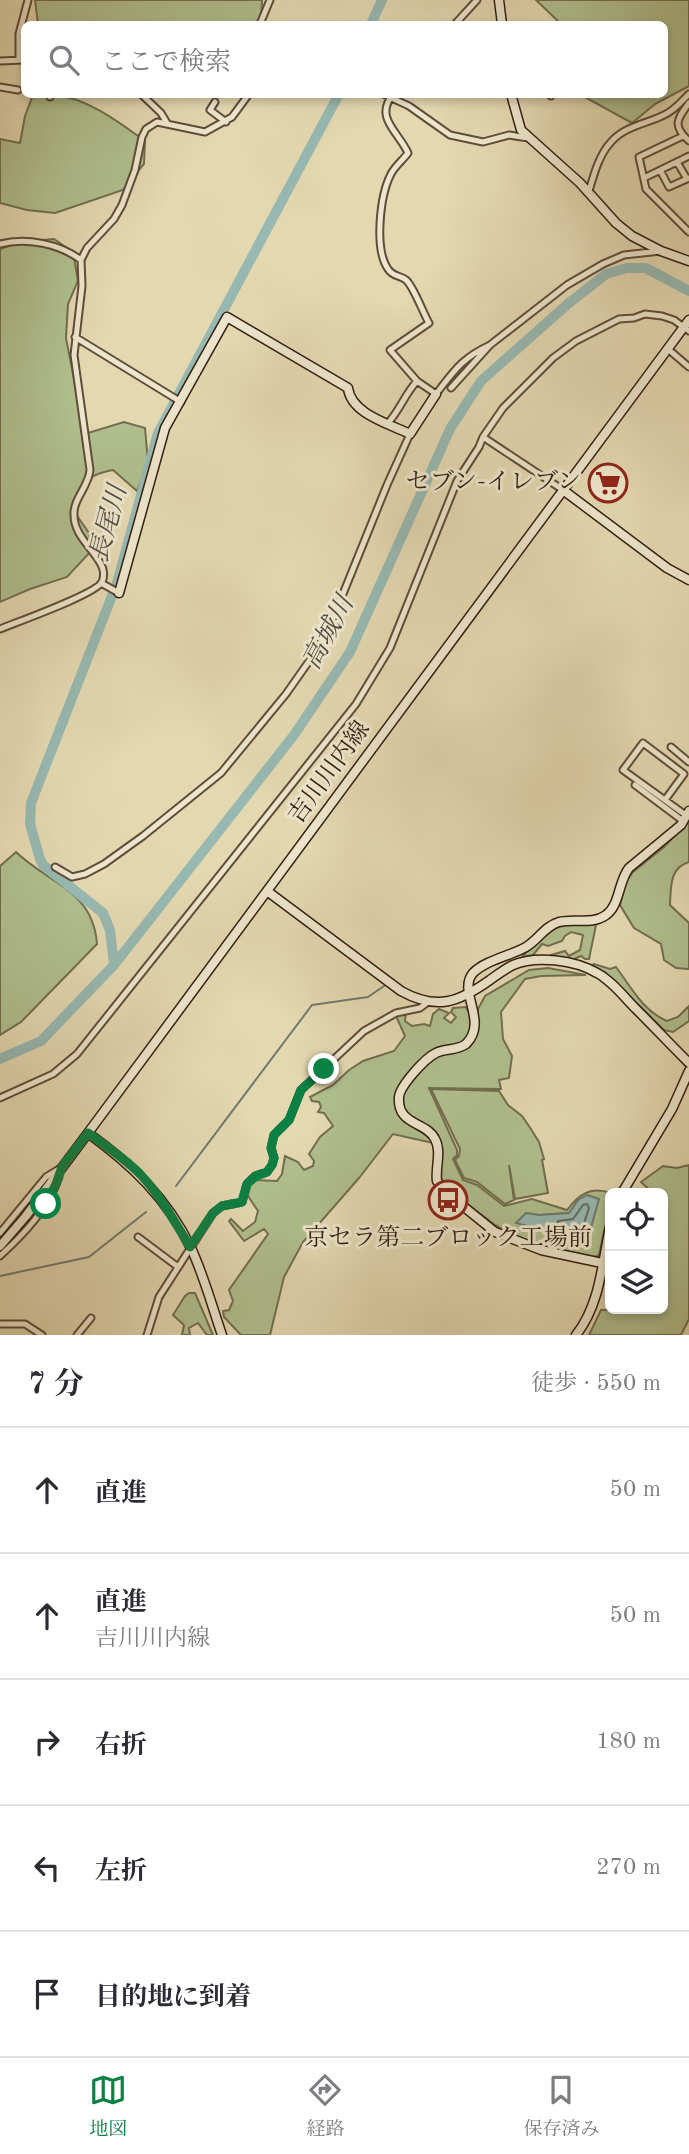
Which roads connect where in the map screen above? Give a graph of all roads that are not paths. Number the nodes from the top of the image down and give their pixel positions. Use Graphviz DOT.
graph roads {
  1 [pos="28,0"];
  2 [pos="270,0"];
  3 [pos="477,0"];
  4 [pos="499,0"];
  5 [pos="22,21"];
  6 [pos="261,21"];
  7 [pos="458,21"];
  8 [pos="502,21"];
  9 [pos="21,26"];
  10 [pos="21,51"];
  11 [pos="21,60"];
  12 [pos="0,61"];
  13 [pos="0,88"];
  14 [pos="18,90"];
  15 [pos="689,94"];
  16 [pos="145,98"];
  17 [pos="246,98"];
  18 [pos="391,98"];
  19 [pos="395,98"];
  20 [pos="512,98"];
  21 [pos="215,102"];
  22 [pos="689,103"];
  23 [pos="226,122"];
  24 [pos="167,123"];
  25 [pos="683,136"];
  26 [pos="528,138"];
  27 [pos="689,141"];
  28 [pos="689,156"];
  29 [pos="677,162"];
  30 [pos="660,170"];
  31 [pos="644,178"];
  32 [pos="688,178"];
  33 [pos="589,191"];
  34 [pos="689,232"];
  35 [pos="0,244"];
  36 [pos="661,251"];
  37 [pos="81,260"];
  38 [pos="689,261"];
  39 [pos="687,326"];
  40 [pos="75,337"];
  41 [pos="490,345"];
  42 [pos="668,349"];
  43 [pos="689,367"];
  44 [pos="416,381"];
  45 [pos="451,388"];
  46 [pos="436,394"];
  47 [pos="178,400"];
  48 [pos="388,423"];
  49 [pos="410,434"];
  50 [pos="483,437"];
  51 [pos="563,490"];
  52 [pos="688,577"];
  53 [pos="101,583"];
  54 [pos="115,591"];
  55 [pos="0,629"];
  56 [pos="671,747"];
  57 [pos="689,762"];
  58 [pos="635,785"];
  59 [pos="665,800"];
  60 [pos="686,816"];
  61 [pos="55,867"];
  62 [pos="267,891"];
  63 [pos="470,995"];
  64 [pos="428,1002"];
  65 [pos="689,1063"];
  66 [pos="689,1071"];
  67 [pos="0,1098"];
  68 [pos="88,1133"];
  69 [pos="62,1167"];
  70 [pos="625,1188"];
  71 [pos="0,1233"];
  72 [pos="138,1237"];
  73 [pos="0,1246"];
  74 [pos="190,1247"];
  75 [pos="605,1251"];
  76 [pos="0,1256"];
  77 [pos="603,1263"];
  78 [pos="178,1267"];
  79 [pos="91,1318"];
  80 [pos="0,1324"];
  81 [pos="42,1335"];
  82 [pos="77,1335"];
  83 [pos="147,1335"];
  84 [pos="222,1335"];
  85 [pos="576,1335"];
  1 -- 5 [label="street"];
  2 -- 6 [label="street"];
  3 -- 7 [label="street"];
  4 -- 8 [label="street"];
  9 -- 10 [label="street"];
  11 -- 12 [label="street"];
  13 -- 14 [label="street"];
  15 -- 33 [label="street"];
  16 -- 24 [label="street"];
  17 -- 23 [label="street"];
  18 -- 44 [label="street"];
  19 -- 26 [label="street"];
  20 -- 26 [label="street"];
  21 -- 23 [label="street"];
  22 -- 25 [label="street"];
  23 -- 24 [label="street"];
  24 -- 37 [label="street"];
  25 -- 27 [label="street"];
  25 -- 31 [label="street"];
  26 -- 33 [label="street"];
  28 -- 29 [label="street"];
  29 -- 30 [label="street"];
  29 -- 32 [label="street"];
  30 -- 31 [label="street"];
  30 -- 32 [label="street"];
  31 -- 34 [label="street"];
  33 -- 36 [label="street"];
  35 -- 37 [label="street"];
  36 -- 38 [label="street"];
  36 -- 41 [label="street"];
  37 -- 40 [label="street"];
  39 -- 42 [label="street, 吉川川内線"];
  39 -- 50 [label="street"];
  40 -- 47 [label="street"];
  40 -- 53 [label="street"];
  41 -- 45 [label="street"];
  41 -- 46 [label="street"];
  42 -- 43 [label="street"];
  42 -- 51 [label="street, 吉川川内線"];
  44 -- 46 [label="street"];
  44 -- 48 [label="street"];
  46 -- 49 [label="street"];
  47 -- 48 [label="street"];
  47 -- 54 [label="street"];
  48 -- 49 [label="street"];
  49 -- 61 [label="street"];
  50 -- 51 [label="street"];
  50 -- 67 [label="street"];
  51 -- 52 [label="street"];
  51 -- 62 [label="street, 吉川川内線"];
  53 -- 54 [label="street"];
  53 -- 55 [label="street"];
  56 -- 57 [label="street"];
  58 -- 60 [label="street"];
  59 -- 59 [label="street"];
  59 -- 60 [label="street"];
  60 -- 63 [label="street"];
  62 -- 64 [label="street"];
  62 -- 68 [label="street, 吉川川内線"];
  63 -- 64 [label="street"];
  63 -- 65 [label="street"];
  63 -- 77 [label="street"];
  64 -- 74 [label="street"];
  66 -- 70 [label="street"];
  68 -- 69 [label="street, 吉川川内線"];
  68 -- 74 [label="street"];
  69 -- 71 [label="street"];
  69 -- 73 [label="street, 吉川川内線"];
  69 -- 76 [label="street"];
  72 -- 78 [label="street"];
  74 -- 78 [label="street"];
  74 -- 84 [label="street"];
  75 -- 77 [label="street"];
  77 -- 85 [label="street"];
  78 -- 83 [label="street"];
  79 -- 82 [label="street"];
  80 -- 81 [label="street"];
}
